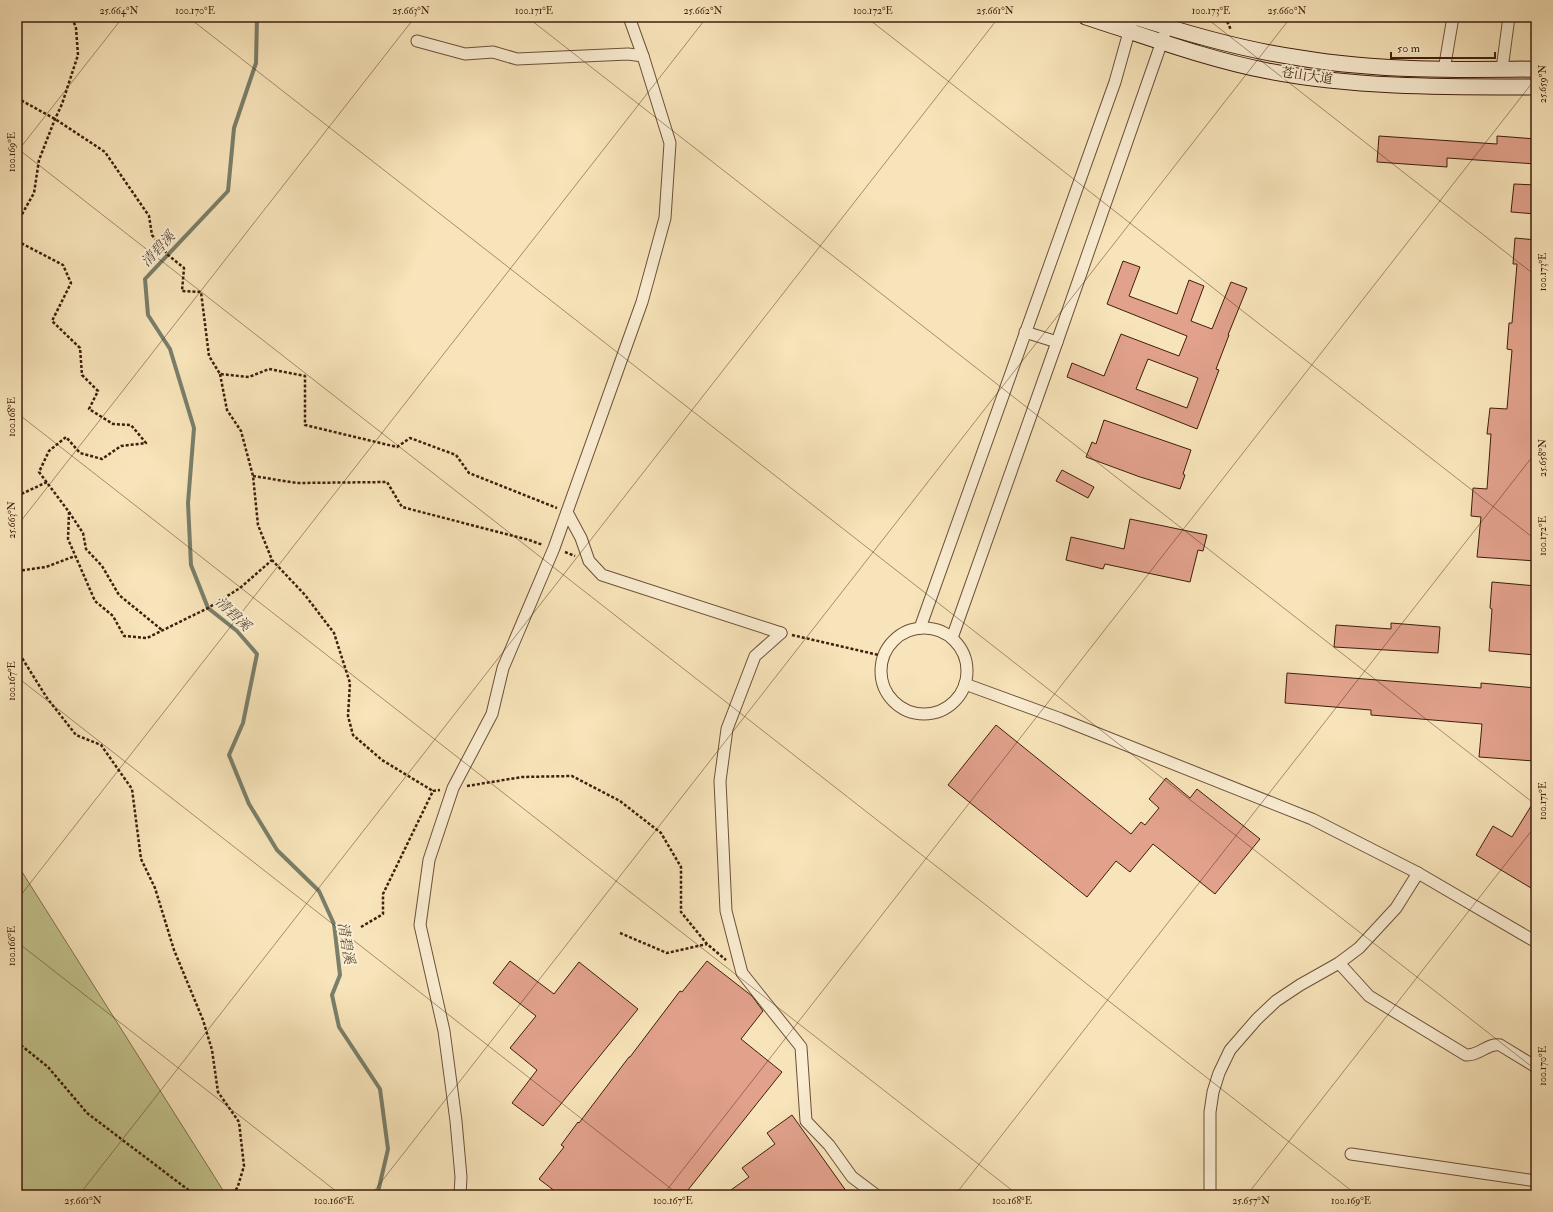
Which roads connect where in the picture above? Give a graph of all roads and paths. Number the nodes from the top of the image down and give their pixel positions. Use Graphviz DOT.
graph roads {
  1 [pos="72,17"];
  2 [pos="629,17"];
  3 [pos="1086,17"];
  4 [pos="1453,17"];
  5 [pos="1509,17"];
  6 [pos="1132,22"];
  7 [pos="1167,27"];
  8 [pos="417,41"];
  9 [pos="1162,42"];
  10 [pos="643,56"];
  11 [pos="1502,69"];
  12 [pos="1536,69"];
  13 [pos="1444,70"];
  14 [pos="1536,87"];
  15 [pos="17,98"];
  16 [pos="55,118"];
  17 [pos="17,223"];
  18 [pos="17,241"];
  19 [pos="1025,332"];
  20 [pos="1057,342"];
  21 [pos="220,374"];
  22 [pos="252,476"];
  23 [pos="47,482"];
  24 [pos="17,496"];
  25 [pos="69,512"];
  26 [pos="567,512"];
  27 [pos="554,548"];
  28 [pos="75,556"];
  29 [pos="272,560"];
  30 [pos="589,561"];
  31 [pos="17,571"];
  32 [pos="920,628"];
  33 [pos="162,630"];
  34 [pos="781,633"];
  35 [pos="952,638"];
  36 [pos="17,650"];
  37 [pos="883,656"];
  38 [pos="965,684"];
  39 [pos="453,788"];
  40 [pos="433,791"];
  41 [pos="1418,873"];
  42 [pos="361,927"];
  43 [pos="620,933"];
  44 [pos="1536,942"];
  45 [pos="707,944"];
  46 [pos="1339,962"];
  47 [pos="742,973"];
  48 [pos="17,1042"];
  49 [pos="1536,1067"];
  50 [pos="1351,1154"];
  51 [pos="1536,1181"];
  52 [pos="195,1195"];
  53 [pos="233,1195"];
  54 [pos="460,1195"];
  55 [pos="876,1195"];
  56 [pos="1210,1195"];
  1 -- 16 [label="path"];
  2 -- 10 [label="street"];
  3 -- 6 [label="main road, 苍山大道"];
  4 -- 13 [label="street"];
  5 -- 11 [label="street"];
  6 -- 7 [label="main road, 苍山大道"];
  6 -- 9 [label="main road, 苍山大道"];
  6 -- 19 [label="street"];
  7 -- 9 [label="street"];
  7 -- 13 [label="main road, 苍山大道"];
  8 -- 10 [label="street"];
  9 -- 14 [label="main road, 苍山大道"];
  9 -- 20 [label="street"];
  10 -- 26 [label="street"];
  11 -- 12 [label="main road, 苍山大道"];
  11 -- 13 [label="main road, 苍山大道"];
  15 -- 16 [label="path"];
  16 -- 17 [label="path"];
  16 -- 21 [label="path"];
  18 -- 23 [label="path"];
  19 -- 20 [label="street"];
  19 -- 32 [label="street"];
  20 -- 35 [label="street"];
  21 -- 22 [label="path"];
  21 -- 26 [label="path"];
  22 -- 27 [label="path"];
  22 -- 29 [label="path"];
  23 -- 24 [label="path"];
  23 -- 25 [label="path"];
  25 -- 28 [label="path"];
  25 -- 33 [label="path"];
  26 -- 27 [label="street"];
  26 -- 30 [label="street"];
  27 -- 30 [label="path"];
  27 -- 39 [label="street"];
  28 -- 31 [label="path"];
  28 -- 33 [label="path"];
  29 -- 33 [label="path"];
  29 -- 40 [label="path"];
  30 -- 34 [label="street"];
  32 -- 35 [label="street"];
  32 -- 37 [label="street"];
  34 -- 37 [label="path"];
  34 -- 47 [label="street"];
  35 -- 38 [label="street"];
  36 -- 53 [label="path"];
  37 -- 38 [label="street"];
  38 -- 41 [label="street"];
  39 -- 40 [label="path"];
  39 -- 45 [label="path"];
  39 -- 54 [label="street"];
  40 -- 42 [label="path"];
  41 -- 44 [label="street"];
  41 -- 46 [label="street"];
  43 -- 45 [label="path"];
  45 -- 47 [label="path"];
  46 -- 49 [label="street"];
  46 -- 56 [label="street"];
  47 -- 55 [label="street"];
  48 -- 52 [label="path"];
  50 -- 51 [label="street"];
}
